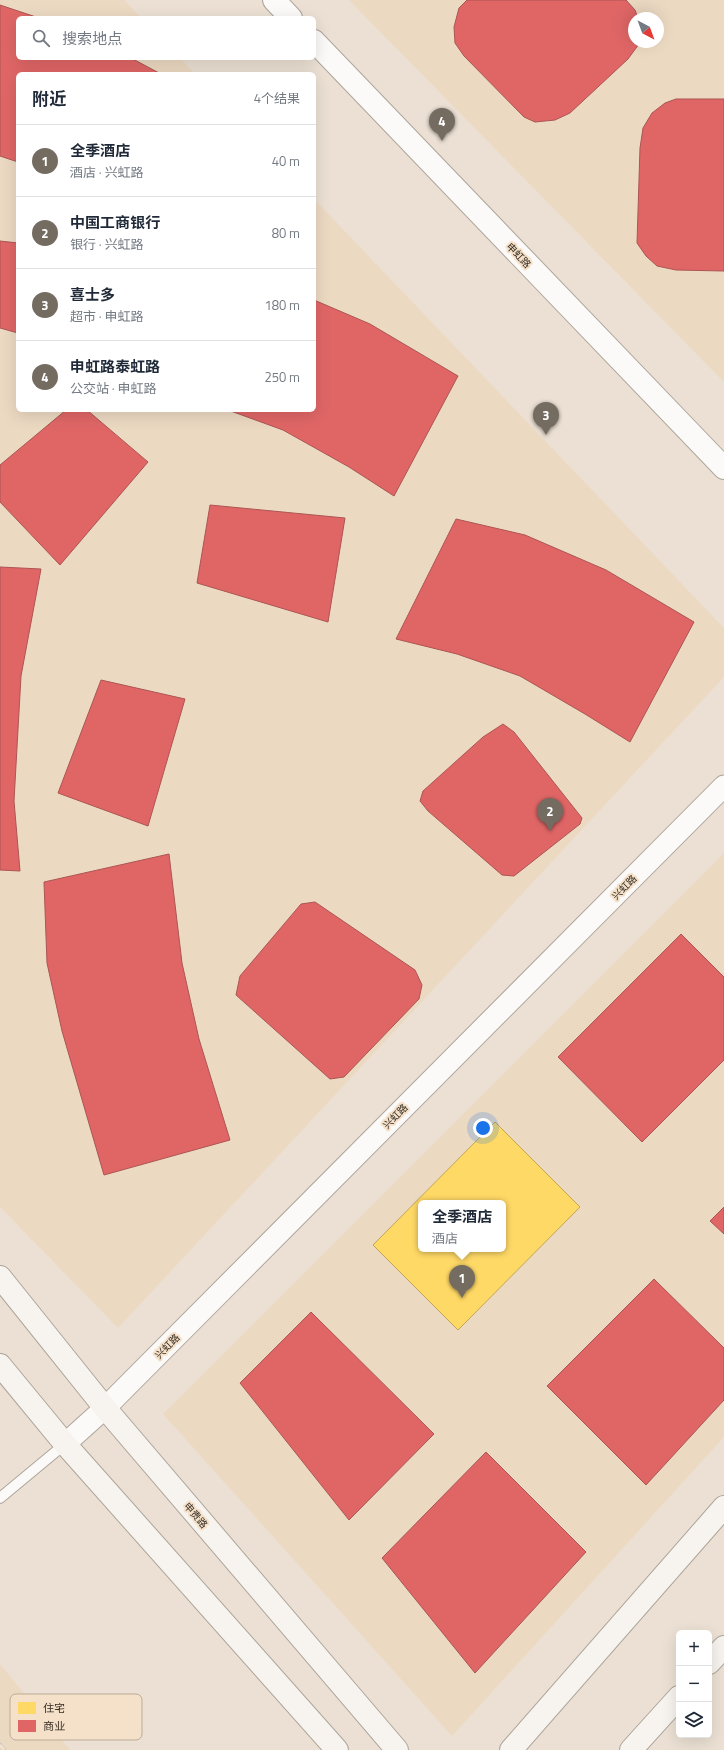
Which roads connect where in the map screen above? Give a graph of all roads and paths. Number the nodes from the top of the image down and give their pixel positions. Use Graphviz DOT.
graph roads {
  1 [pos="274,0"];
  2 [pos="289,16"];
  3 [pos="316,43"];
  4 [pos="724,468"];
  5 [pos="724,786"];
  6 [pos="0,1277"];
  7 [pos="0,1366"];
  8 [pos="105,1408"];
  9 [pos="65,1444"];
  10 [pos="0,1498"];
  11 [pos="724,1507"];
  12 [pos="724,1647"];
  13 [pos="712,1660"];
  14 [pos="676,1699"];
  15 [pos="337,1750"];
  16 [pos="397,1750"];
  17 [pos="511,1750"];
  18 [pos="631,1750"];
  1 -- 2 [label="street"];
  3 -- 4 [label="street, 申虹路"];
  5 -- 8 [label="street, 兴虹路"];
  6 -- 8 [label="main road, 申贵路"];
  7 -- 9 [label="main road"];
  8 -- 9 [label="street, 兴虹路"];
  8 -- 16 [label="main road, 申贵路"];
  9 -- 10 [label="lane"];
  9 -- 15 [label="main road"];
  11 -- 17 [label="main road"];
  12 -- 13 [label="main road"];
  14 -- 18 [label="main road"];
}
